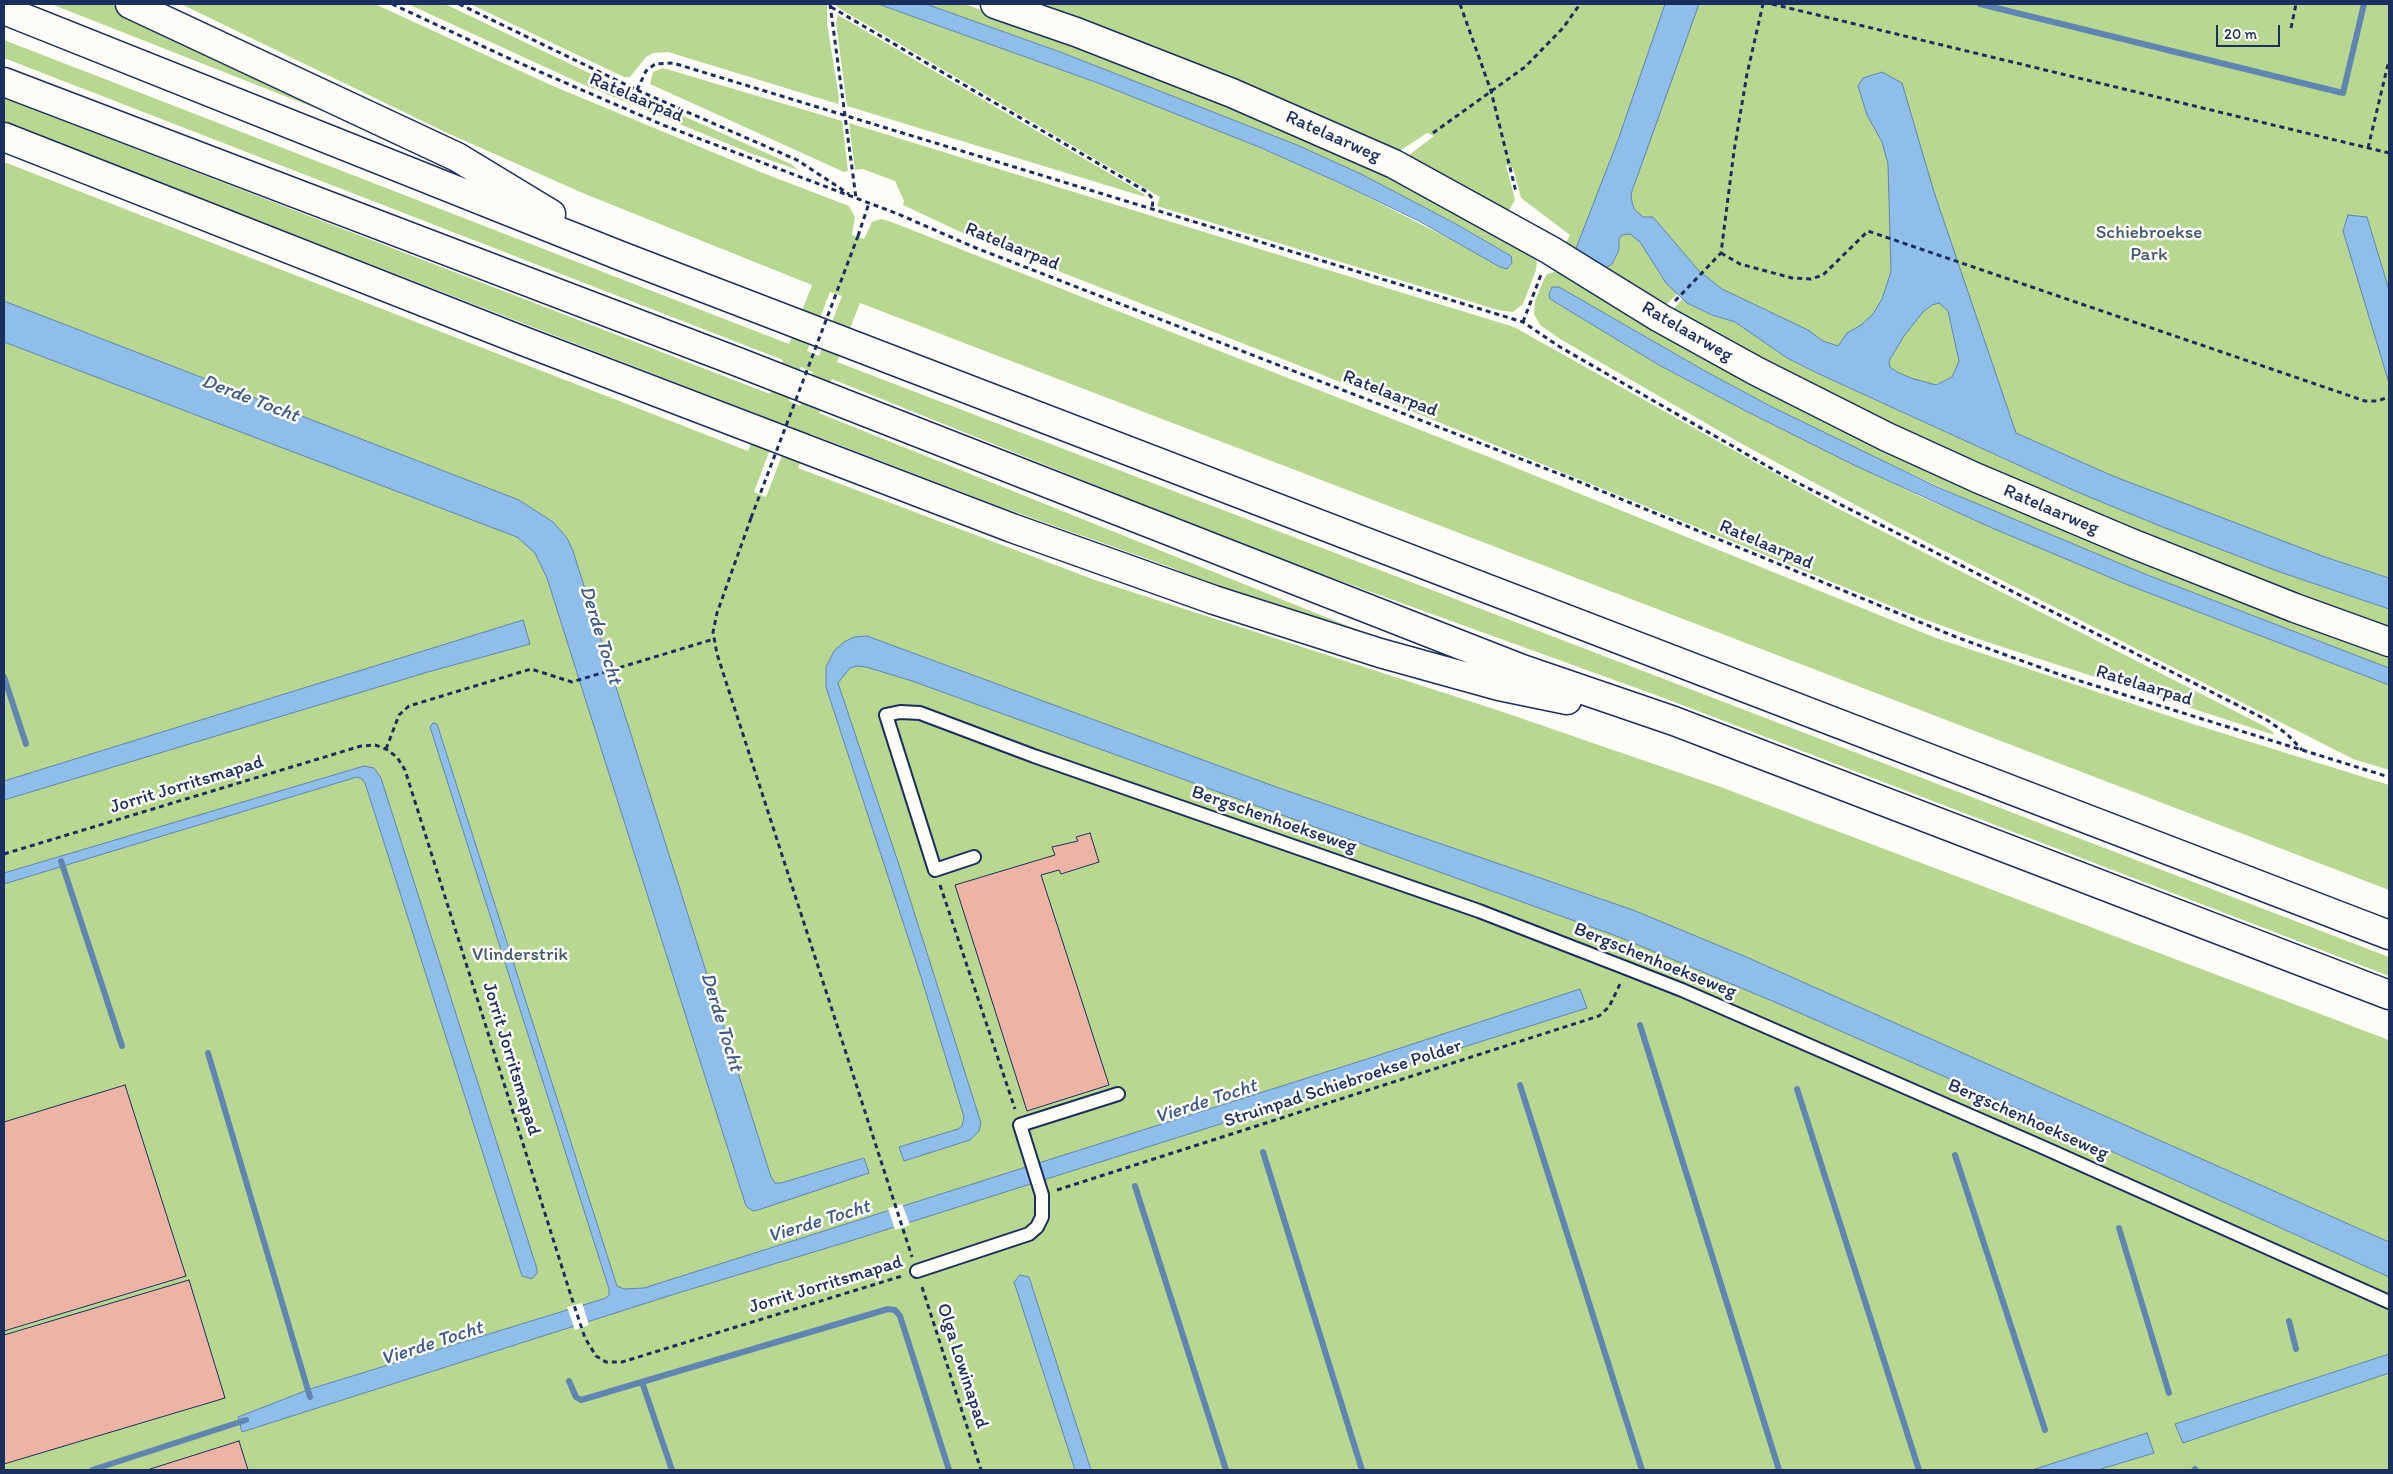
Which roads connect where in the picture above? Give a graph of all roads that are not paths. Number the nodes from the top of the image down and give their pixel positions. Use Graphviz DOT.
graph roads {
  1 [pos="130,4"];
  2 [pos="995,4"];
  3 [pos="4,10"];
  4 [pos="4,82"];
  5 [pos="4,137"];
  6 [pos="621,256"];
  7 [pos="2389,642"];
  8 [pos="1674,721"];
  9 [pos="974,856"];
  10 [pos="2389,935"];
  11 [pos="2389,994"];
  12 [pos="1118,1094"];
  13 [pos="917,1271"];
  14 [pos="2389,1302"];
  1 -- 6 [label="main road"];
  2 -- 7 [label="main road, Ratelaarweg"];
  3 -- 6 [label="main road"];
  4 -- 8 [label="main road"];
  5 -- 8 [label="main road"];
  6 -- 10 [label="main road"];
  8 -- 11 [label="main road"];
  9 -- 14 [label="lane, Bergschenhoekseweg"];
  12 -- 13 [label="lane"];
}
